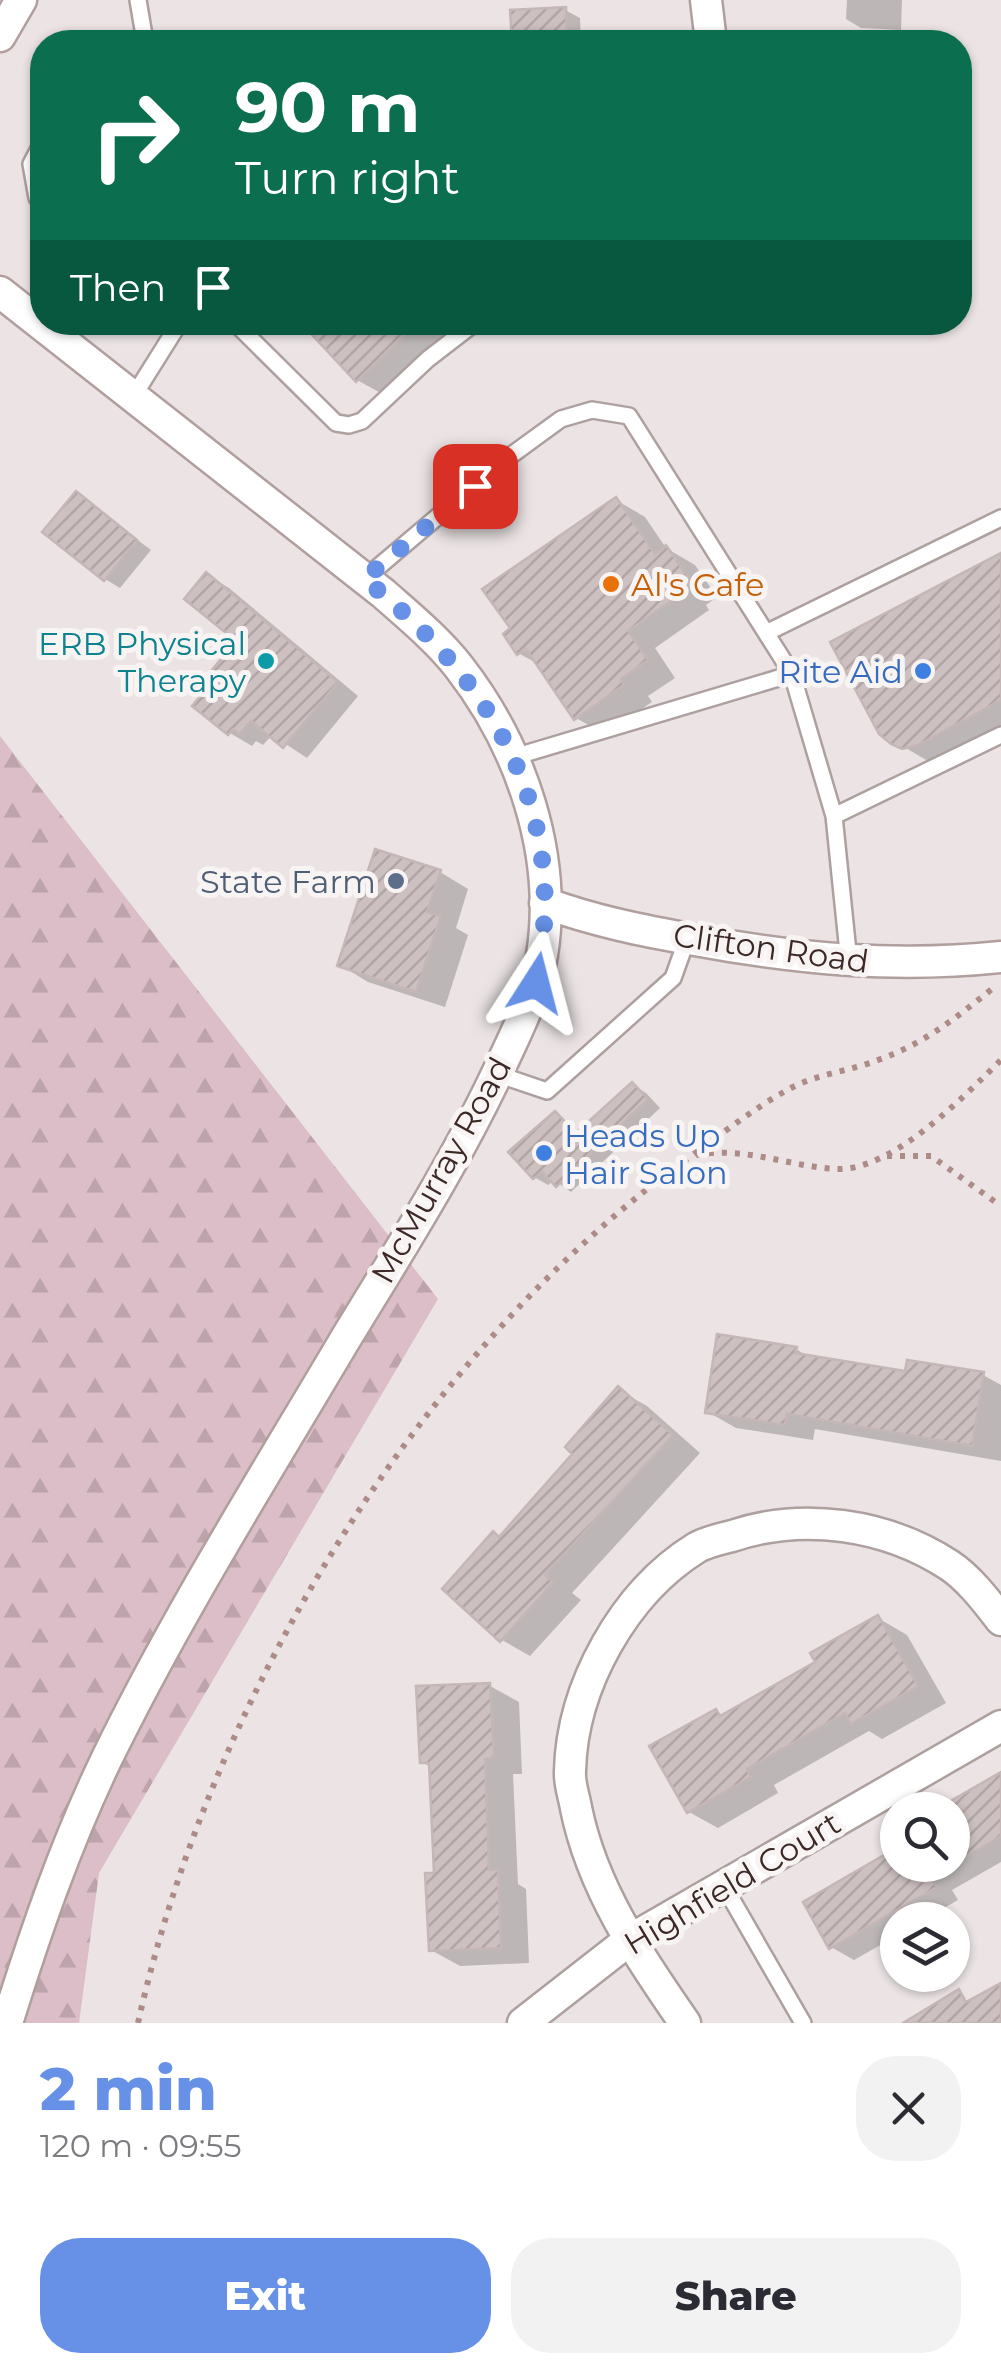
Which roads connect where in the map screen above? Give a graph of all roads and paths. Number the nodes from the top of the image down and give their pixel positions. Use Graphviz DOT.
graph roads {
  1 [pos="21,0"];
  2 [pos="138,0"];
  3 [pos="706,0"];
  4 [pos="142,30"];
  5 [pos="710,30"];
  6 [pos="0,36"];
  7 [pos="0,292"];
  8 [pos="30,316"];
  9 [pos="54,335"];
  10 [pos="172,335"];
  11 [pos="247,335"];
  12 [pos="459,335"];
  13 [pos="132,397"];
  14 [pos="1001,518"];
  15 [pos="364,579"];
  16 [pos="766,633"];
  17 [pos="792,674"];
  18 [pos="1001,734"];
  19 [pos="514,757"];
  20 [pos="834,816"];
  21 [pos="545,903"];
  22 [pos="688,939"];
  23 [pos="1001,957"];
  24 [pos="848,962"];
  25 [pos="1001,982"];
  26 [pos="1001,1060"];
  27 [pos="498,1074"];
  28 [pos="690,1156"];
  29 [pos="886,1156"];
  30 [pos="1001,1206"];
  31 [pos="1001,1620"];
  32 [pos="1001,1726"];
  33 [pos="724,1886"];
  34 [pos="628,1940"];
  35 [pos="8,2023"];
  36 [pos="138,2023"];
  37 [pos="523,2023"];
  38 [pos="685,2023"];
  39 [pos="803,2023"];
  1 -- 6 [label="street"];
  2 -- 4 [label="lane"];
  3 -- 5 [label="street"];
  7 -- 8 [label="street, McMurray Road"];
  9 -- 13 [label="street, McMurray Road"];
  10 -- 13 [label="lane"];
  11 -- 12 [label="lane"];
  13 -- 15 [label="street, McMurray Road"];
  14 -- 16 [label="lane"];
  15 -- 16 [label="lane"];
  15 -- 19 [label="street, McMurray Road"];
  16 -- 17 [label="lane"];
  17 -- 19 [label="lane"];
  17 -- 20 [label="lane"];
  18 -- 20 [label="lane"];
  19 -- 21 [label="street, McMurray Road"];
  20 -- 24 [label="lane"];
  21 -- 22 [label="street, Clifton Road"];
  21 -- 27 [label="street, McMurray Road"];
  22 -- 24 [label="street, Clifton Road"];
  22 -- 27 [label="lane"];
  23 -- 24 [label="street, Clifton Road"];
  25 -- 28 [label="path"];
  26 -- 29 [label="path"];
  27 -- 35 [label="street, McMurray Road"];
  28 -- 29 [label="path"];
  28 -- 36 [label="path"];
  29 -- 30 [label="path"];
  31 -- 34 [label="street"];
  32 -- 33 [label="street, Highfield Court"];
  33 -- 34 [label="street, Highfield Court"];
  33 -- 39 [label="lane"];
  34 -- 37 [label="street, Highfield Court"];
  34 -- 38 [label="street"];
}
